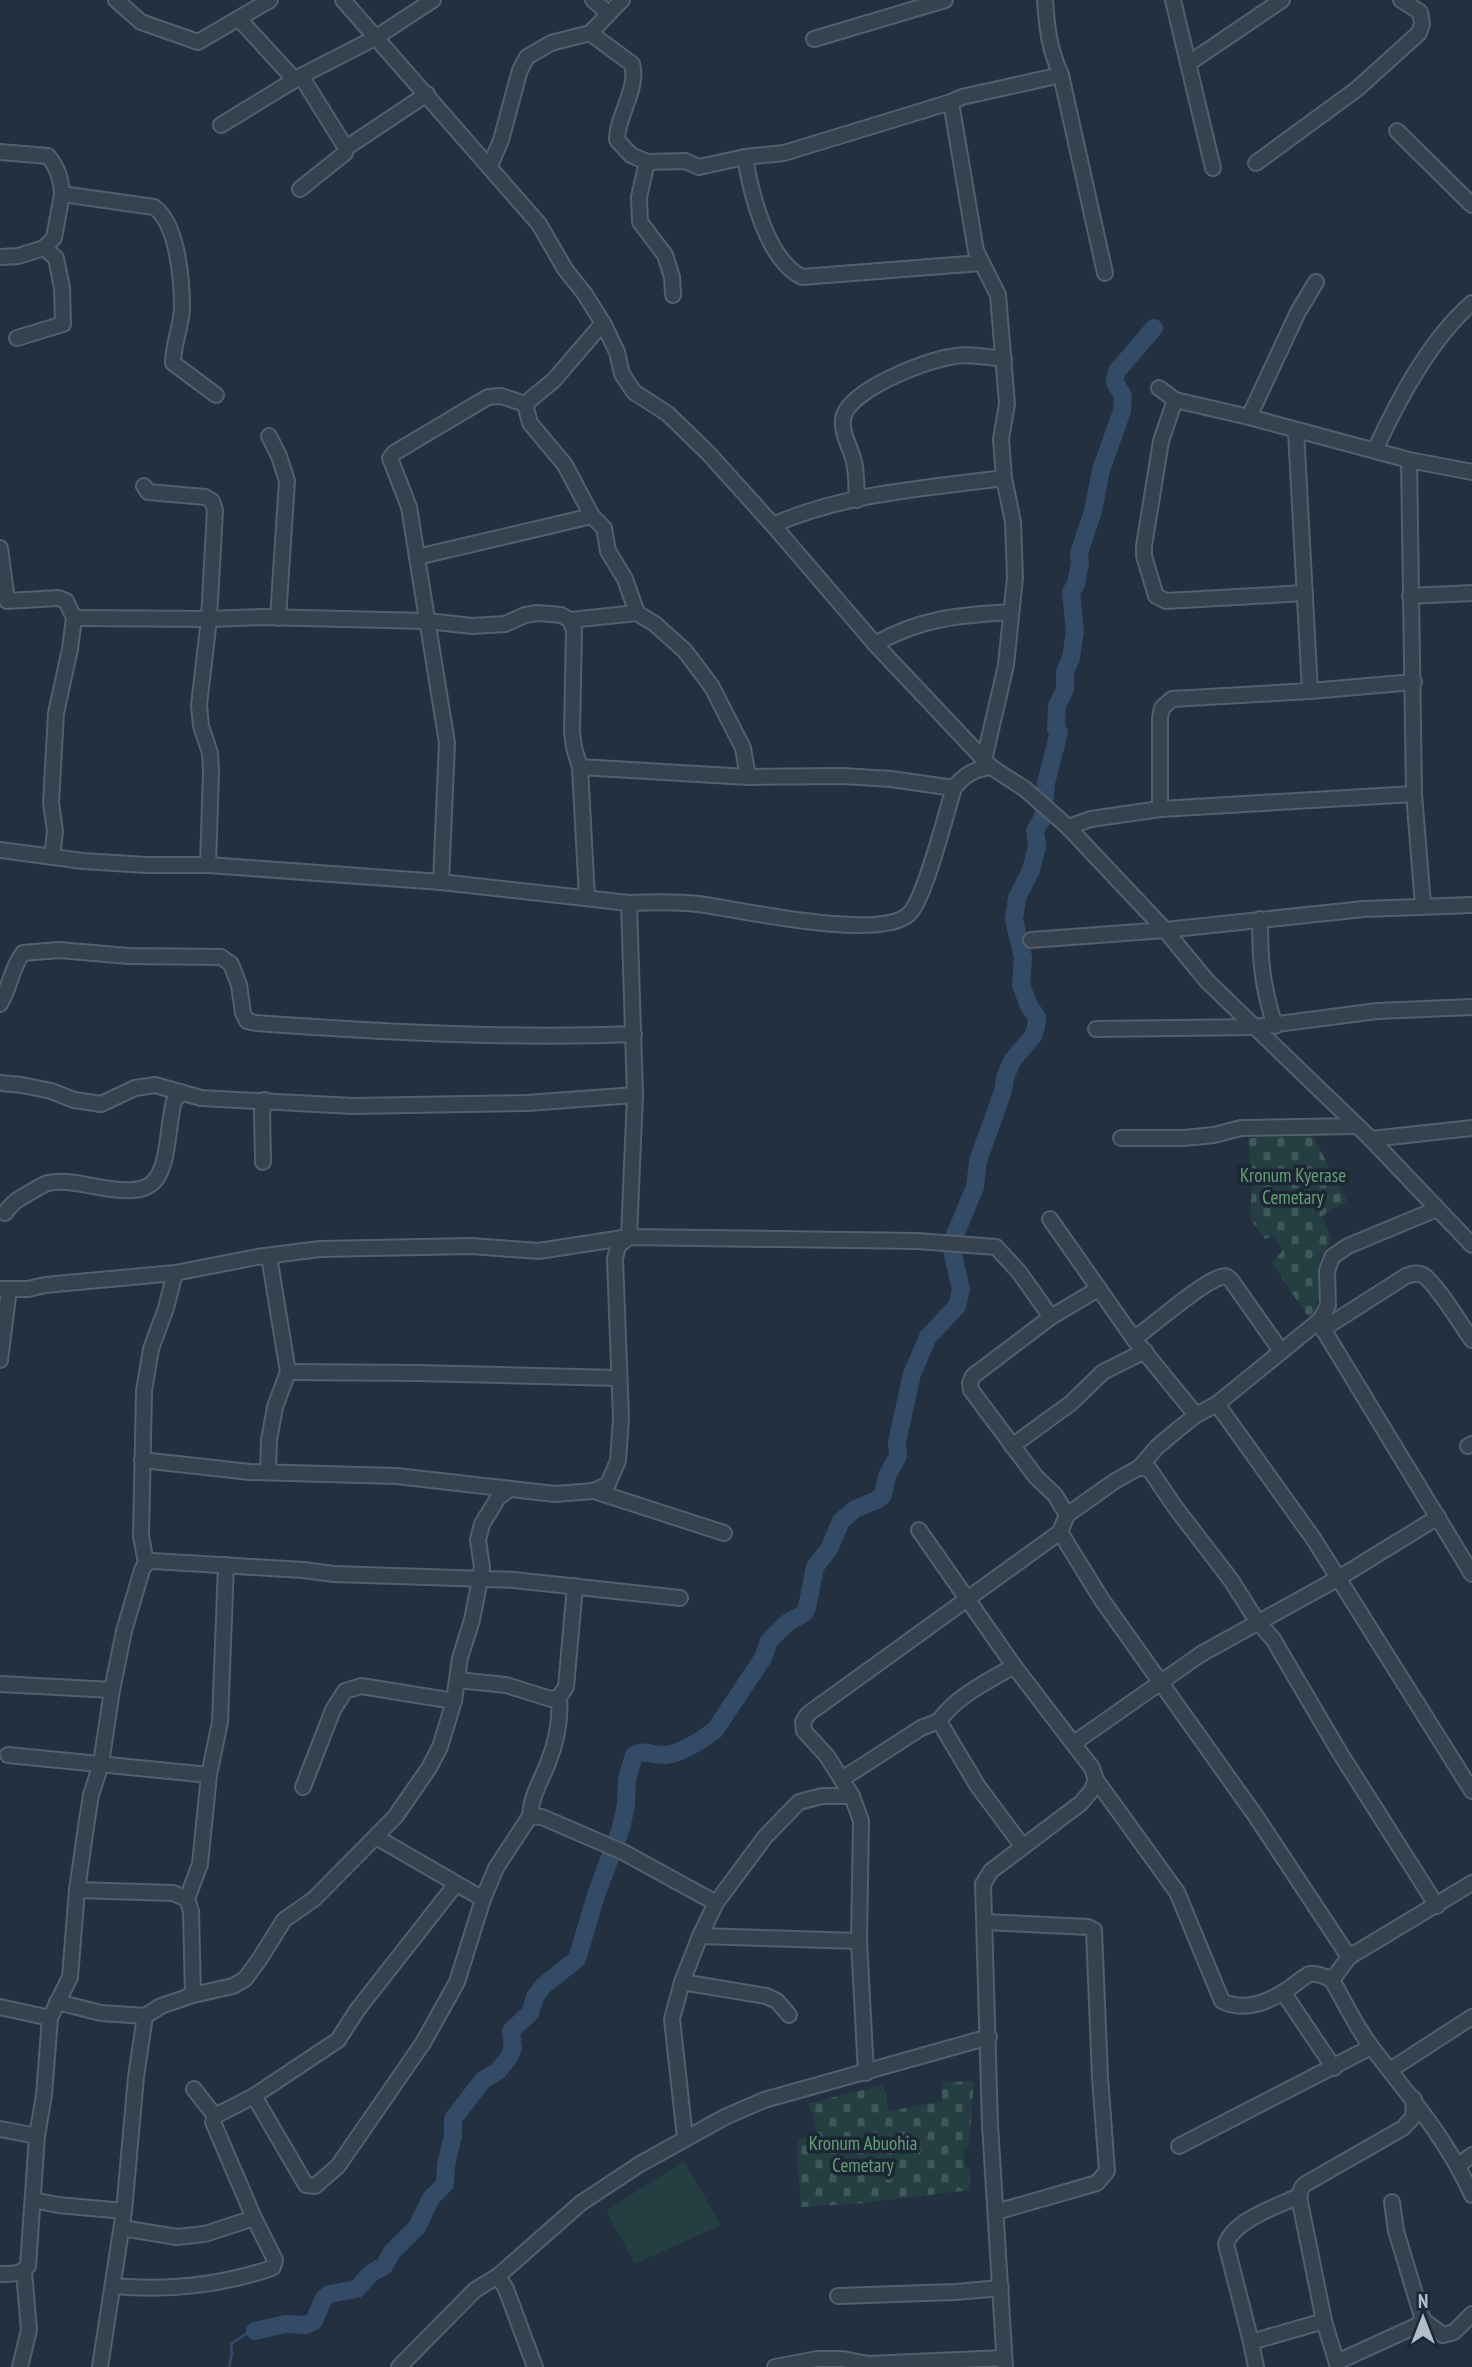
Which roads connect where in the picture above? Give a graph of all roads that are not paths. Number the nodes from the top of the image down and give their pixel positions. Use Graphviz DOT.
graph roads {
  1 [pos="116,0"];
  2 [pos="270,0"];
  3 [pos="343,0"];
  4 [pos="433,0"];
  5 [pos="593,0"];
  6 [pos="622,0"];
  7 [pos="889,0"];
  8 [pos="943,0"];
  9 [pos="1045,0"];
  10 [pos="1173,0"];
  11 [pos="1282,0"];
  12 [pos="1401,0"];
  13 [pos="608,13"];
  14 [pos="881,18"];
  15 [pos="239,19"];
  16 [pos="590,33"];
  17 [pos="375,38"];
  18 [pos="814,39"];
  19 [pos="1189,63"];
  20 [pos="1061,75"];
  21 [pos="298,78"];
  22 [pos="426,94"];
  23 [pos="951,102"];
  24 [pos="221,125"];
  25 [pos="1397,131"];
  26 [pos="346,148"];
  27 [pos="0,152"];
  28 [pos="745,157"];
  29 [pos="647,162"];
  30 [pos="1256,163"];
  31 [pos="490,166"];
  32 [pos="1213,167"];
  33 [pos="300,189"];
  34 [pos="62,194"];
  35 [pos="1472,205"];
  36 [pos="49,243"];
  37 [pos="0,257"];
  38 [pos="981,263"];
  39 [pos="1105,273"];
  40 [pos="1316,282"];
  41 [pos="673,295"];
  42 [pos="1472,303"];
  43 [pos="603,323"];
  44 [pos="17,338"];
  45 [pos="1004,359"];
  46 [pos="1159,388"];
  47 [pos="216,395"];
  48 [pos="1175,400"];
  49 [pos="525,404"];
  50 [pos="1249,417"];
  51 [pos="1296,430"];
  52 [pos="269,436"];
  53 [pos="1375,450"];
  54 [pos="1409,460"];
  55 [pos="1472,472"];
  56 [pos="1004,478"];
  57 [pos="144,486"];
  58 [pos="857,500"];
  59 [pos="592,516"];
  60 [pos="773,525"];
  61 [pos="0,548"];
  62 [pos="417,557"];
  63 [pos="1305,593"];
  64 [pos="1472,593"];
  65 [pos="1410,596"];
  66 [pos="1011,612"];
  67 [pos="636,613"];
  68 [pos="74,618"];
  69 [pos="278,618"];
  70 [pos="209,619"];
  71 [pos="570,620"];
  72 [pos="427,621"];
  73 [pos="875,644"];
  74 [pos="1414,682"];
  75 [pos="1310,691"];
  76 [pos="988,764"];
  77 [pos="580,766"];
  78 [pos="748,777"];
  79 [pos="954,788"];
  80 [pos="1414,794"];
  81 [pos="1160,809"];
  82 [pos="1068,827"];
  83 [pos="0,850"];
  84 [pos="52,858"];
  85 [pos="208,865"];
  86 [pos="441,881"];
  87 [pos="587,898"];
  88 [pos="629,903"];
  89 [pos="1423,905"];
  90 [pos="1472,905"];
  91 [pos="1260,919"];
  92 [pos="1165,930"];
  93 [pos="1031,940"];
  94 [pos="0,1004"];
  95 [pos="1472,1007"];
  96 [pos="1275,1026"];
  97 [pos="1255,1027"];
  98 [pos="1096,1030"];
  99 [pos="634,1034"];
  100 [pos="0,1083"];
  101 [pos="181,1092"];
  102 [pos="635,1095"];
  103 [pos="265,1100"];
  104 [pos="1356,1126"];
  105 [pos="1472,1128"];
  106 [pos="1121,1138"];
  107 [pos="1371,1139"];
  108 [pos="263,1162"];
  109 [pos="1437,1209"];
  110 [pos="5,1213"];
  111 [pos="1050,1219"];
  112 [pos="629,1237"];
  113 [pos="1472,1245"];
  114 [pos="270,1256"];
  115 [pos="175,1273"];
  116 [pos="4,1289"];
  117 [pos="1098,1289"];
  118 [pos="1051,1317"];
  119 [pos="1321,1324"];
  120 [pos="1134,1339"];
  121 [pos="1472,1340"];
  122 [pos="1144,1351"];
  123 [pos="1281,1351"];
  124 [pos="0,1360"];
  125 [pos="288,1372"];
  126 [pos="618,1378"];
  127 [pos="1217,1404"];
  128 [pos="1196,1415"];
  129 [pos="1012,1446"];
  130 [pos="142,1460"];
  131 [pos="1140,1467"];
  132 [pos="268,1472"];
  133 [pos="507,1491"];
  134 [pos="594,1491"];
  135 [pos="1067,1515"];
  136 [pos="1438,1517"];
  137 [pos="919,1530"];
  138 [pos="1060,1532"];
  139 [pos="724,1533"];
  140 [pos="146,1563"];
  141 [pos="226,1565"];
  142 [pos="1472,1574"];
  143 [pos="480,1579"];
  144 [pos="1337,1579"];
  145 [pos="575,1586"];
  146 [pos="680,1598"];
  147 [pos="970,1599"];
  148 [pos="1257,1621"];
  149 [pos="1014,1666"];
  150 [pos="457,1680"];
  151 [pos="1159,1683"];
  152 [pos="0,1684"];
  153 [pos="112,1690"];
  154 [pos="559,1697"];
  155 [pos="454,1701"];
  156 [pos="939,1721"];
  157 [pos="1074,1743"];
  158 [pos="8,1755"];
  159 [pos="101,1764"];
  160 [pos="209,1775"];
  161 [pos="842,1779"];
  162 [pos="1096,1780"];
  163 [pos="1470,1782"];
  164 [pos="303,1787"];
  165 [pos="852,1796"];
  166 [pos="530,1816"];
  167 [pos="376,1837"];
  168 [pos="1023,1847"];
  169 [pos="1472,1883"];
  170 [pos="456,1884"];
  171 [pos="77,1890"];
  172 [pos="187,1899"];
  173 [pos="483,1899"];
  174 [pos="716,1903"];
  175 [pos="1437,1906"];
  176 [pos="985,1922"];
  177 [pos="700,1936"];
  178 [pos="859,1941"];
  179 [pos="1349,1957"];
  180 [pos="1332,1980"];
  181 [pos="682,1982"];
  182 [pos="1283,1992"];
  183 [pos="193,1995"];
  184 [pos="57,2002"];
  185 [pos="0,2007"];
  186 [pos="789,2015"];
  187 [pos="145,2016"];
  188 [pos="1472,2017"];
  189 [pos="50,2018"];
  190 [pos="989,2037"];
  191 [pos="1371,2047"];
  192 [pos="1334,2068"];
  193 [pos="1390,2070"];
  194 [pos="866,2073"];
  195 [pos="194,2089"];
  196 [pos="254,2096"];
  197 [pos="1414,2099"];
  198 [pos="215,2116"];
  199 [pos="0,2129"];
  200 [pos="37,2136"];
  201 [pos="685,2138"];
  202 [pos="1179,2146"];
  203 [pos="1472,2155"];
  204 [pos="1459,2165"];
  205 [pos="1472,2195"];
  206 [pos="1299,2196"];
  207 [pos="33,2200"];
  208 [pos="1392,2202"];
  209 [pos="124,2211"];
  210 [pos="996,2212"];
  211 [pos="254,2218"];
  212 [pos="122,2228"];
  213 [pos="24,2271"];
  214 [pos="0,2274"];
  215 [pos="498,2276"];
  216 [pos="113,2286"];
  217 [pos="1001,2288"];
  218 [pos="838,2296"];
  219 [pos="1472,2314"];
  220 [pos="1423,2320"];
  221 [pos="1324,2321"];
  222 [pos="1251,2342"];
  223 [pos="1005,2363"];
  224 [pos="1338,2365"];
  225 [pos="20,2367"];
  226 [pos="100,2367"];
  227 [pos="399,2367"];
  228 [pos="535,2367"];
  229 [pos="775,2367"];
  230 [pos="1256,2367"];
  1 -- 15 [label="street"];
  2 -- 15 [label="street"];
  3 -- 17 [label="street"];
  4 -- 17 [label="street"];
  5 -- 13 [label="street"];
  6 -- 13 [label="street"];
  7 -- 14 [label="street"];
  8 -- 14 [label="street"];
  9 -- 20 [label="street"];
  10 -- 19 [label="street"];
  11 -- 19 [label="street"];
  12 -- 30 [label="street"];
  13 -- 16 [label="street"];
  14 -- 18 [label="street"];
  15 -- 21 [label="street"];
  16 -- 29 [label="street"];
  16 -- 31 [label="street"];
  17 -- 21 [label="street"];
  17 -- 22 [label="street"];
  19 -- 32 [label="street"];
  20 -- 23 [label="street"];
  20 -- 39 [label="street"];
  21 -- 24 [label="street"];
  21 -- 26 [label="street"];
  22 -- 26 [label="street"];
  22 -- 31 [label="street"];
  23 -- 28 [label="street"];
  23 -- 38 [label="street"];
  25 -- 35 [label="street"];
  26 -- 33 [label="street"];
  27 -- 34 [label="street"];
  28 -- 29 [label="street"];
  28 -- 38 [label="street"];
  29 -- 41 [label="street"];
  31 -- 43 [label="street"];
  34 -- 36 [label="street"];
  34 -- 47 [label="street"];
  36 -- 37 [label="street"];
  36 -- 44 [label="street"];
  38 -- 45 [label="street"];
  40 -- 50 [label="street"];
  42 -- 53 [label="street"];
  43 -- 49 [label="street"];
  43 -- 60 [label="street"];
  45 -- 56 [label="street"];
  45 -- 58 [label="street"];
  46 -- 48 [label="street"];
  48 -- 50 [label="street"];
  48 -- 63 [label="street"];
  49 -- 59 [label="street"];
  49 -- 62 [label="street"];
  50 -- 51 [label="street"];
  51 -- 53 [label="street"];
  51 -- 63 [label="street"];
  52 -- 69 [label="street"];
  53 -- 54 [label="street"];
  54 -- 55 [label="street"];
  54 -- 65 [label="street"];
  56 -- 58 [label="street"];
  56 -- 66 [label="street"];
  57 -- 70 [label="street"];
  58 -- 60 [label="street"];
  59 -- 62 [label="street"];
  59 -- 67 [label="street"];
  60 -- 73 [label="street"];
  61 -- 68 [label="street"];
  62 -- 72 [label="street"];
  63 -- 75 [label="street"];
  64 -- 65 [label="street"];
  65 -- 74 [label="street"];
  66 -- 73 [label="street"];
  66 -- 76 [label="street"];
  67 -- 71 [label="street"];
  67 -- 78 [label="street"];
  68 -- 70 [label="street"];
  68 -- 84 [label="street"];
  69 -- 70 [label="street"];
  69 -- 72 [label="street"];
  70 -- 85 [label="street"];
  71 -- 72 [label="street"];
  71 -- 77 [label="street"];
  72 -- 86 [label="street"];
  73 -- 76 [label="street"];
  74 -- 75 [label="street"];
  74 -- 80 [label="street"];
  75 -- 81 [label="street"];
  76 -- 79 [label="street"];
  76 -- 82 [label="street"];
  77 -- 78 [label="street"];
  77 -- 87 [label="street"];
  78 -- 79 [label="street"];
  79 -- 88 [label="street"];
  80 -- 81 [label="street"];
  80 -- 89 [label="street"];
  81 -- 82 [label="street"];
  82 -- 92 [label="street"];
  83 -- 84 [label="street"];
  84 -- 85 [label="street"];
  85 -- 86 [label="street"];
  86 -- 87 [label="street"];
  87 -- 88 [label="street"];
  88 -- 99 [label="street"];
  89 -- 90 [label="street"];
  89 -- 91 [label="street"];
  91 -- 92 [label="street"];
  91 -- 96 [label="street"];
  92 -- 93 [label="street"];
  92 -- 97 [label="street"];
  94 -- 99 [label="street"];
  95 -- 96 [label="street"];
  96 -- 97 [label="street"];
  97 -- 98 [label="street"];
  97 -- 104 [label="street"];
  99 -- 102 [label="street"];
  100 -- 101 [label="street"];
  101 -- 103 [label="street"];
  101 -- 110 [label="street"];
  102 -- 103 [label="street"];
  102 -- 112 [label="street"];
  103 -- 108 [label="street"];
  104 -- 106 [label="street"];
  104 -- 107 [label="street"];
  105 -- 107 [label="street"];
  107 -- 109 [label="street"];
  109 -- 113 [label="street"];
  109 -- 119 [label="street"];
  111 -- 117 [label="street"];
  112 -- 114 [label="street"];
  112 -- 118 [label="street"];
  112 -- 126 [label="street"];
  114 -- 115 [label="street"];
  114 -- 125 [label="street"];
  115 -- 116 [label="street"];
  115 -- 130 [label="street"];
  116 -- 124 [label="street"];
  117 -- 118 [label="street"];
  117 -- 120 [label="street"];
  118 -- 129 [label="street"];
  119 -- 121 [label="street"];
  119 -- 123 [label="street"];
  119 -- 136 [label="street"];
  120 -- 122 [label="street"];
  120 -- 123 [label="street"];
  122 -- 128 [label="street"];
  122 -- 129 [label="street"];
  123 -- 127 [label="street"];
  125 -- 126 [label="street"];
  125 -- 132 [label="street"];
  126 -- 134 [label="street"];
  127 -- 128 [label="street"];
  127 -- 144 [label="street"];
  128 -- 131 [label="street"];
  129 -- 135 [label="street"];
  130 -- 132 [label="street"];
  130 -- 140 [label="street"];
  131 -- 135 [label="street"];
  131 -- 148 [label="street"];
  132 -- 133 [label="street"];
  133 -- 134 [label="street"];
  133 -- 143 [label="street"];
  134 -- 139 [label="street"];
  135 -- 138 [label="street"];
  136 -- 142 [label="street"];
  136 -- 144 [label="street"];
  137 -- 147 [label="street"];
  138 -- 147 [label="street"];
  138 -- 151 [label="street"];
  140 -- 141 [label="street"];
  140 -- 153 [label="street"];
  141 -- 143 [label="street"];
  141 -- 160 [label="street"];
  143 -- 145 [label="street"];
  143 -- 150 [label="street"];
  144 -- 148 [label="street"];
  144 -- 163 [label="street"];
  145 -- 146 [label="street"];
  145 -- 154 [label="street"];
  147 -- 149 [label="street"];
  147 -- 161 [label="street"];
  148 -- 151 [label="street"];
  148 -- 175 [label="street"];
  149 -- 156 [label="street"];
  149 -- 157 [label="street"];
  150 -- 154 [label="street"];
  150 -- 155 [label="street"];
  151 -- 157 [label="street"];
  151 -- 179 [label="street"];
  152 -- 153 [label="street"];
  153 -- 159 [label="street"];
  154 -- 166 [label="street"];
  155 -- 164 [label="street"];
  155 -- 167 [label="street"];
  156 -- 161 [label="street"];
  156 -- 168 [label="street"];
  157 -- 162 [label="street"];
  158 -- 159 [label="street"];
  159 -- 160 [label="street"];
  159 -- 171 [label="street"];
  160 -- 172 [label="street"];
  161 -- 165 [label="street"];
  162 -- 168 [label="street"];
  162 -- 182 [label="street"];
  165 -- 174 [label="street"];
  165 -- 178 [label="street"];
  166 -- 173 [label="street"];
  166 -- 174 [label="street"];
  167 -- 170 [label="street"];
  167 -- 183 [label="street"];
  168 -- 176 [label="street"];
  169 -- 175 [label="street"];
  170 -- 173 [label="street"];
  170 -- 196 [label="street"];
  171 -- 172 [label="street"];
  171 -- 184 [label="street"];
  172 -- 183 [label="street"];
  173 -- 196 [label="street"];
  174 -- 177 [label="street"];
  175 -- 179 [label="street"];
  176 -- 190 [label="street"];
  176 -- 210 [label="street"];
  177 -- 178 [label="street"];
  177 -- 181 [label="street"];
  178 -- 194 [label="street"];
  179 -- 180 [label="street"];
  180 -- 182 [label="street"];
  180 -- 191 [label="street"];
  181 -- 186 [label="street"];
  181 -- 201 [label="street"];
  182 -- 192 [label="street"];
  183 -- 187 [label="street"];
  184 -- 187 [label="street"];
  184 -- 189 [label="street"];
  185 -- 189 [label="street"];
  187 -- 209 [label="street"];
  188 -- 193 [label="street"];
  189 -- 200 [label="street"];
  190 -- 194 [label="street"];
  190 -- 210 [label="street"];
  191 -- 192 [label="street"];
  191 -- 193 [label="street"];
  192 -- 202 [label="street"];
  193 -- 197 [label="street"];
  194 -- 201 [label="street"];
  195 -- 198 [label="street"];
  196 -- 198 [label="street"];
  197 -- 204 [label="street"];
  197 -- 206 [label="street"];
  198 -- 211 [label="street"];
  199 -- 200 [label="street"];
  200 -- 207 [label="street"];
  201 -- 215 [label="street"];
  203 -- 204 [label="street"];
  204 -- 205 [label="street"];
  206 -- 221 [label="street"];
  206 -- 222 [label="street"];
  207 -- 209 [label="street"];
  207 -- 213 [label="street"];
  208 -- 220 [label="street"];
  209 -- 212 [label="street"];
  210 -- 217 [label="street"];
  211 -- 212 [label="street"];
  211 -- 216 [label="street"];
  212 -- 216 [label="street"];
  213 -- 214 [label="street"];
  213 -- 225 [label="street"];
  215 -- 227 [label="street"];
  215 -- 228 [label="street"];
  216 -- 226 [label="street"];
  217 -- 218 [label="street"];
  217 -- 223 [label="street"];
  219 -- 220 [label="street"];
  220 -- 224 [label="street"];
  221 -- 222 [label="street"];
  221 -- 224 [label="street"];
  222 -- 230 [label="street"];
  223 -- 229 [label="street"];
}
